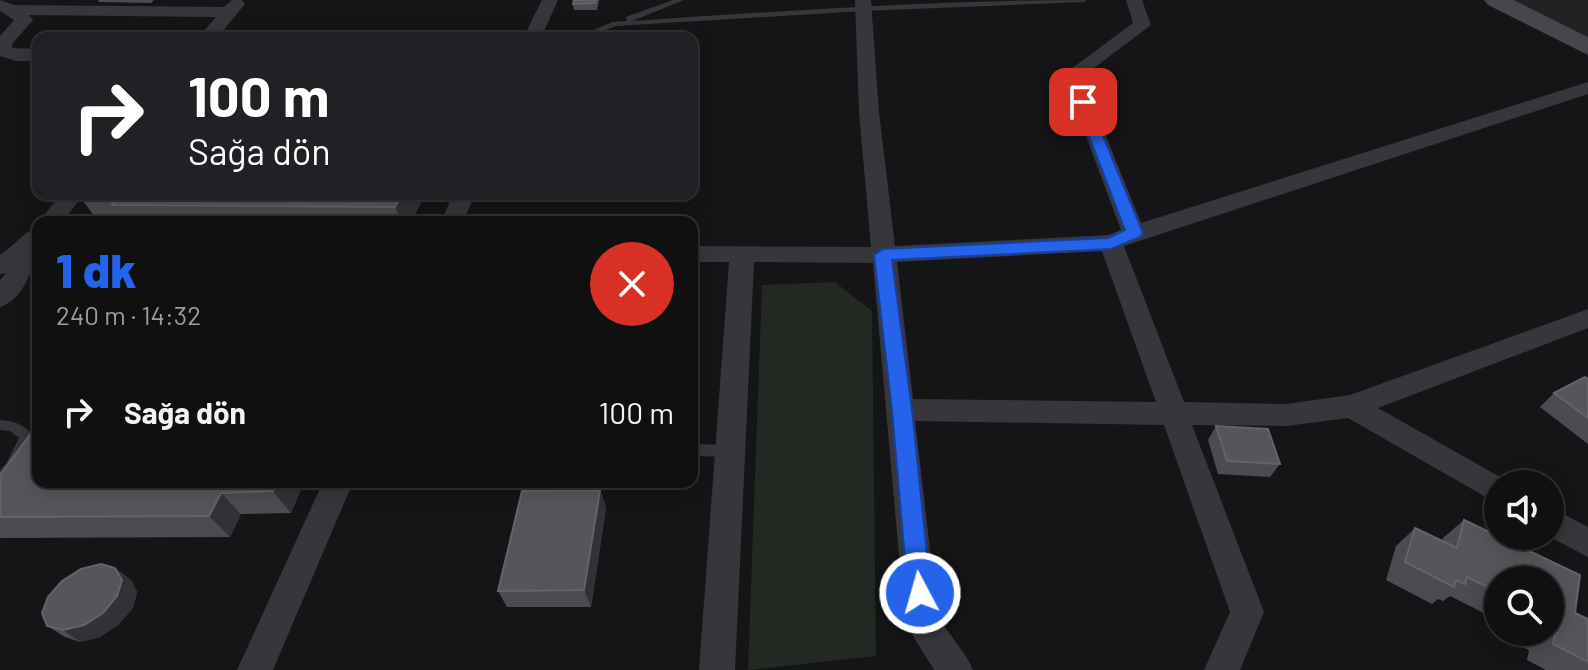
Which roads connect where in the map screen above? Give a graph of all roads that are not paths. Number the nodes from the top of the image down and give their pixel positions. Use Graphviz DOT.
graph roads {
  1 [pos="550,0"];
  2 [pos="680,0"];
  3 [pos="1083,0"];
  4 [pos="1134,0"];
  5 [pos="1496,0"];
  6 [pos="863,4"];
  7 [pos="234,6"];
  8 [pos="6,8"];
  9 [pos="615,24"];
  10 [pos="212,32"];
  11 [pos="535,32"];
  12 [pos="595,32"];
  13 [pos="1588,47"];
  14 [pos="32,55"];
  15 [pos="1588,88"];
  16 [pos="68,200"];
  17 [pos="54,216"];
  18 [pos="1122,238"];
  19 [pos="25,246"];
  20 [pos="698,254"];
  21 [pos="742,254"];
  22 [pos="883,255"];
  23 [pos="0,266"];
  24 [pos="0,298"];
  25 [pos="1588,318"];
  26 [pos="1352,406"];
  27 [pos="902,410"];
  28 [pos="1174,414"];
  29 [pos="0,425"];
  30 [pos="698,450"];
  31 [pos="730,451"];
  32 [pos="0,479"];
  33 [pos="1484,483"];
  34 [pos="335,488"];
  35 [pos="1564,529"];
  36 [pos="1588,543"];
  37 [pos="255,670"];
  38 [pos="717,670"];
  39 [pos="955,670"];
  40 [pos="1222,670"];
  1 -- 11 [label="street"];
  2 -- 9 [label="lane"];
  3 -- 6 [label="lane"];
  4 -- 18 [label="street"];
  5 -- 13 [label="main road"];
  6 -- 9 [label="lane"];
  6 -- 22 [label="street"];
  7 -- 8 [label="street"];
  7 -- 10 [label="street"];
  8 -- 14 [label="street"];
  9 -- 12 [label="lane"];
  15 -- 18 [label="street"];
  16 -- 17 [label="street"];
  18 -- 22 [label="street"];
  18 -- 28 [label="street"];
  19 -- 23 [label="street"];
  19 -- 24 [label="street"];
  20 -- 21 [label="street"];
  21 -- 22 [label="street"];
  21 -- 31 [label="street"];
  22 -- 27 [label="street"];
  25 -- 26 [label="street"];
  26 -- 28 [label="street"];
  26 -- 33 [label="street"];
  27 -- 28 [label="street"];
  27 -- 39 [label="street"];
  28 -- 40 [label="street"];
  29 -- 32 [label="lane"];
  30 -- 31 [label="lane"];
  31 -- 38 [label="street"];
  34 -- 37 [label="street"];
  35 -- 36 [label="street"];
}
